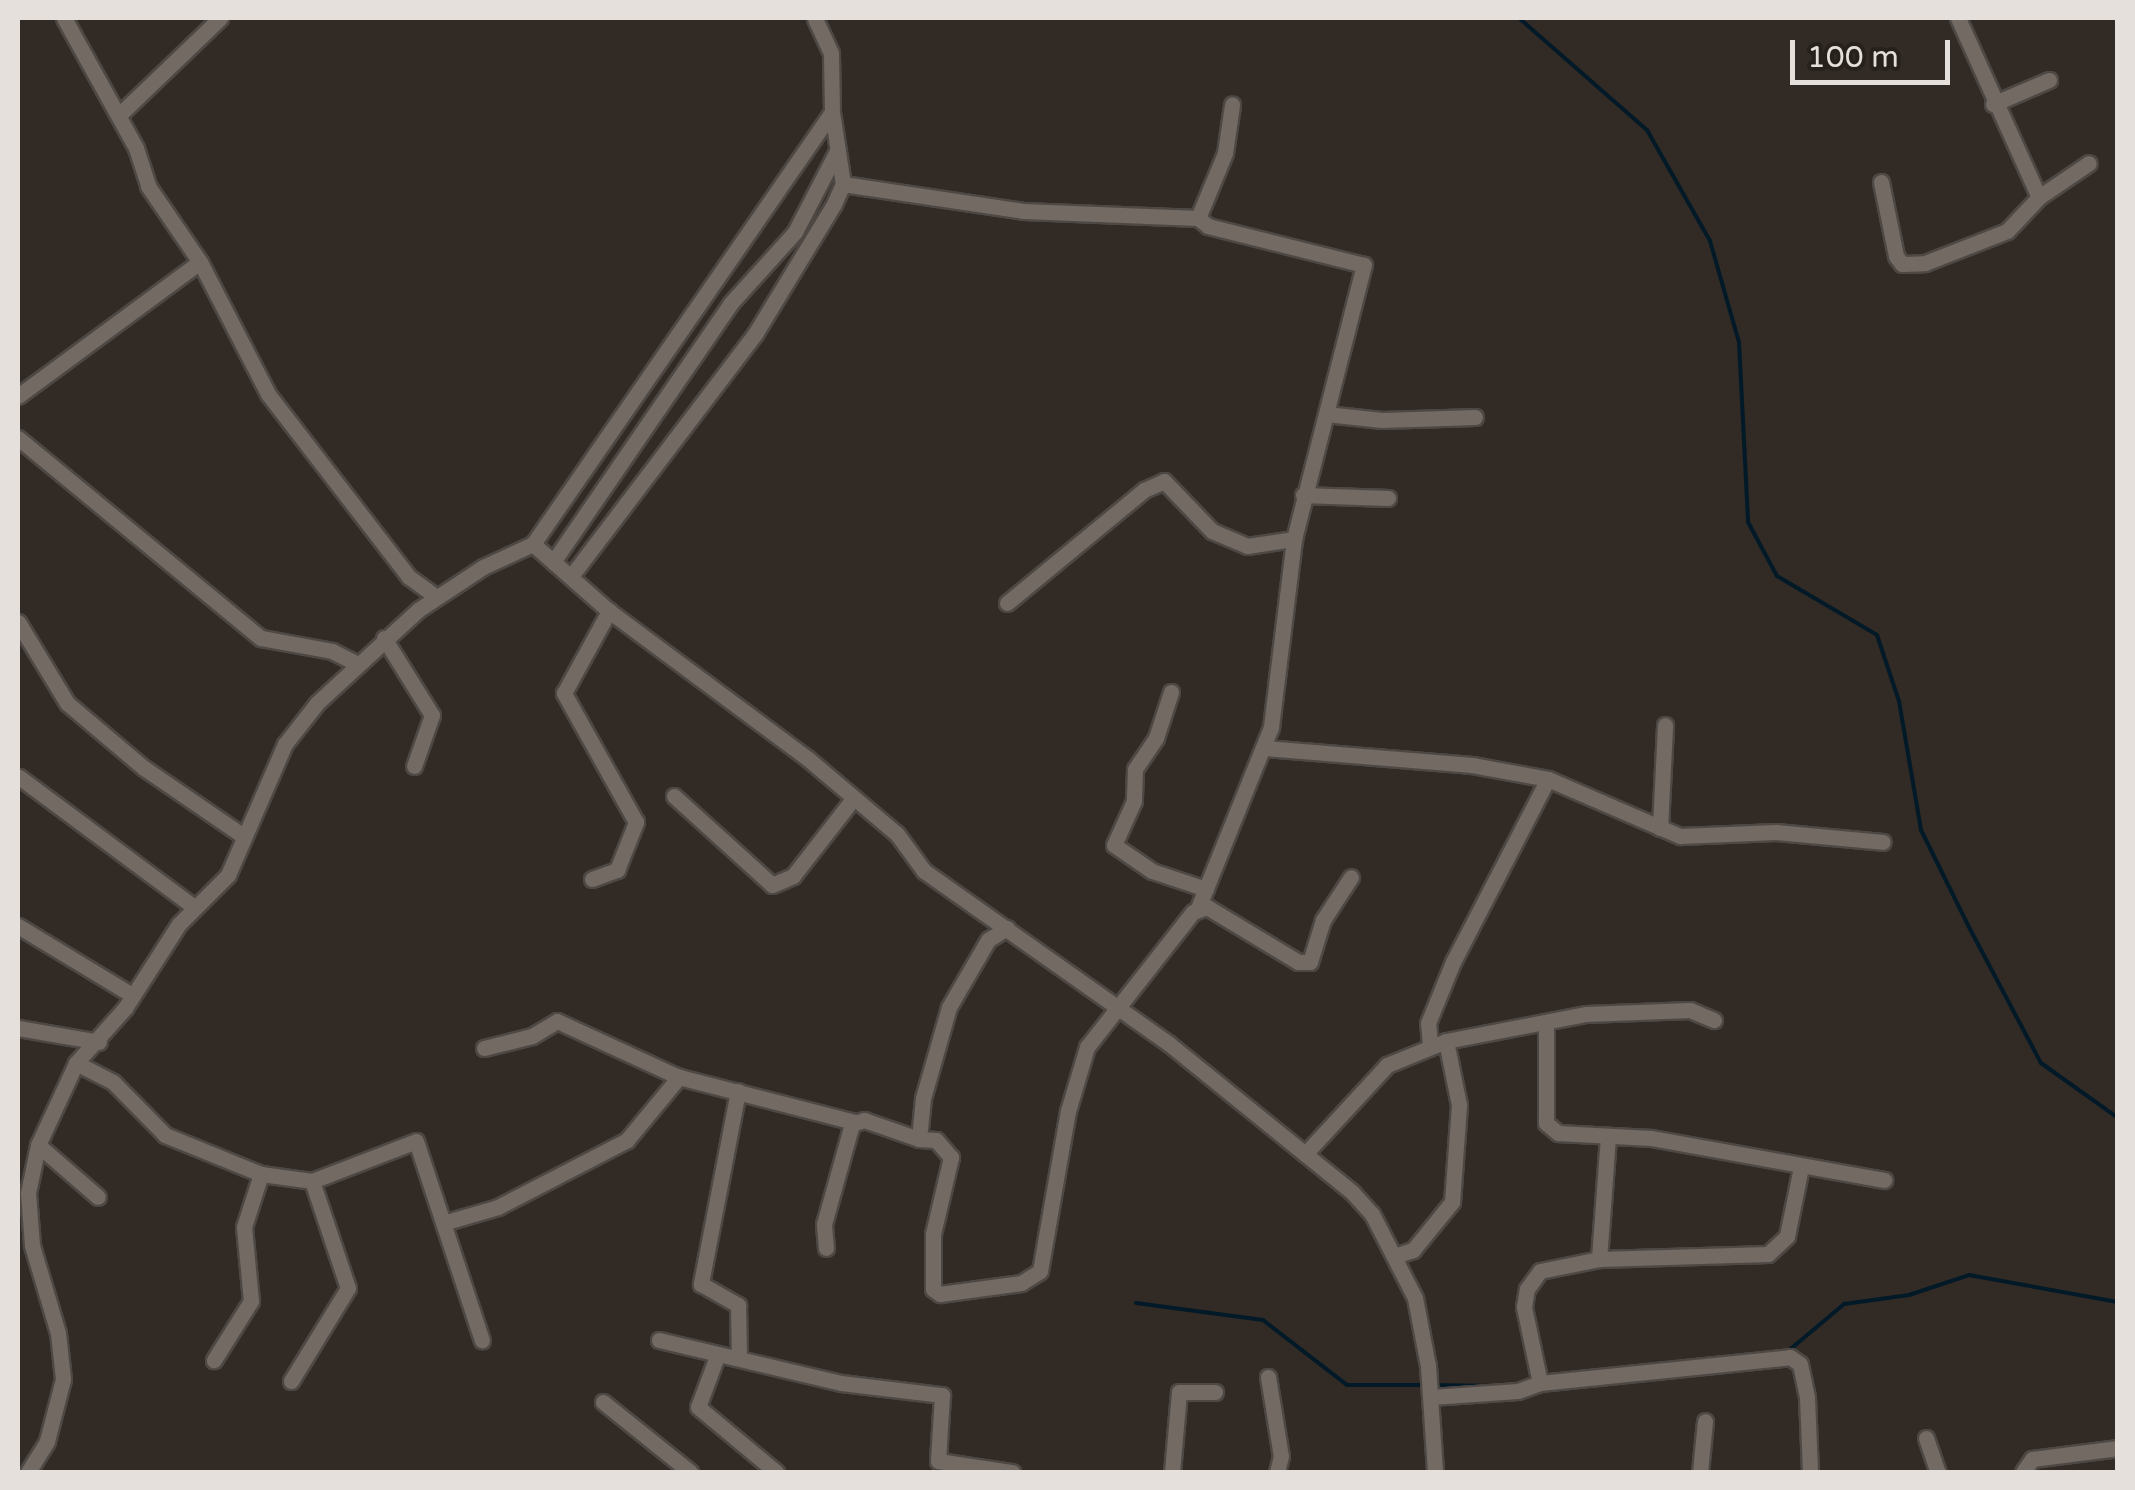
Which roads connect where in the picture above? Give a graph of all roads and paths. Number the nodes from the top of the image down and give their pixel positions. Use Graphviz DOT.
graph roads {
  1 [pos="64,18"];
  2 [pos="220,18"];
  3 [pos="815,18"];
  4 [pos="1958,18"];
  5 [pos="2049,80"];
  6 [pos="1993,104"];
  7 [pos="1232,105"];
  8 [pos="832,112"];
  9 [pos="119,115"];
  10 [pos="838,149"];
  11 [pos="2089,163"];
  12 [pos="1880,182"];
  13 [pos="843,184"];
  14 [pos="2039,197"];
  15 [pos="1198,218"];
  16 [pos="200,262"];
  17 [pos="18,396"];
  18 [pos="1326,414"];
  19 [pos="1474,416"];
  20 [pos="18,438"];
  21 [pos="1303,496"];
  22 [pos="1388,498"];
  23 [pos="1294,539"];
  24 [pos="532,544"];
  25 [pos="553,562"];
  26 [pos="572,576"];
  27 [pos="437,597"];
  28 [pos="1007,603"];
  29 [pos="610,611"];
  30 [pos="18,622"];
  31 [pos="384,638"];
  32 [pos="356,663"];
  33 [pos="1171,692"];
  34 [pos="1665,725"];
  35 [pos="1265,748"];
  36 [pos="414,766"];
  37 [pos="19,777"];
  38 [pos="1548,779"];
  39 [pos="674,796"];
  40 [pos="854,799"];
  41 [pos="1660,828"];
  42 [pos="242,835"];
  43 [pos="1883,842"];
  44 [pos="1351,876"];
  45 [pos="592,878"];
  46 [pos="1206,889"];
  47 [pos="194,907"];
  48 [pos="1198,908"];
  49 [pos="18,926"];
  50 [pos="1007,928"];
  51 [pos="132,995"];
  52 [pos="1116,1004"];
  53 [pos="1714,1020"];
  54 [pos="1546,1024"];
  55 [pos="18,1028"];
  56 [pos="98,1042"];
  57 [pos="1438,1042"];
  58 [pos="484,1048"];
  59 [pos="76,1063"];
  60 [pos="678,1077"];
  61 [pos="738,1092"];
  62 [pos="854,1122"];
  63 [pos="1608,1136"];
  64 [pos="919,1139"];
  65 [pos="38,1144"];
  66 [pos="1305,1154"];
  67 [pos="1801,1168"];
  68 [pos="262,1174"];
  69 [pos="1884,1180"];
  70 [pos="312,1181"];
  71 [pos="98,1197"];
  72 [pos="443,1223"];
  73 [pos="826,1248"];
  74 [pos="1395,1256"];
  75 [pos="1599,1259"];
  76 [pos="482,1340"];
  77 [pos="658,1340"];
  78 [pos="718,1356"];
  79 [pos="739,1356"];
  80 [pos="214,1360"];
  81 [pos="1268,1377"];
  82 [pos="291,1381"];
  83 [pos="1540,1383"];
  84 [pos="1215,1392"];
  85 [pos="1431,1397"];
  86 [pos="603,1402"];
  87 [pos="1705,1421"];
  88 [pos="1926,1438"];
  89 [pos="2118,1448"];
  90 [pos="28,1472"];
  91 [pos="690,1472"];
  92 [pos="776,1472"];
  93 [pos="1012,1472"];
  94 [pos="1172,1472"];
  95 [pos="1277,1472"];
  96 [pos="1435,1472"];
  97 [pos="1700,1472"];
  98 [pos="1810,1472"];
  99 [pos="1938,1472"];
  100 [pos="2023,1472"];
  1 -- 9 [label="street"];
  2 -- 9 [label="street"];
  3 -- 8 [label="street"];
  4 -- 6 [label="street"];
  5 -- 6 [label="street"];
  6 -- 14 [label="street"];
  7 -- 15 [label="street"];
  8 -- 10 [label="street"];
  8 -- 24 [label="street"];
  9 -- 16 [label="street"];
  10 -- 13 [label="street"];
  10 -- 25 [label="street"];
  11 -- 14 [label="street"];
  12 -- 14 [label="street"];
  13 -- 15 [label="street"];
  13 -- 26 [label="street"];
  15 -- 18 [label="street"];
  16 -- 17 [label="street"];
  16 -- 27 [label="street"];
  18 -- 19 [label="street"];
  18 -- 21 [label="street"];
  20 -- 32 [label="street"];
  21 -- 22 [label="street"];
  21 -- 23 [label="street"];
  23 -- 28 [label="street"];
  23 -- 35 [label="street"];
  24 -- 25 [label="street"];
  24 -- 27 [label="street"];
  25 -- 26 [label="street"];
  26 -- 29 [label="street"];
  27 -- 31 [label="street"];
  29 -- 40 [label="street"];
  29 -- 45 [label="street"];
  30 -- 42 [label="street"];
  31 -- 32 [label="street"];
  31 -- 36 [label="street"];
  32 -- 42 [label="street"];
  33 -- 46 [label="street"];
  34 -- 41 [label="street"];
  35 -- 38 [label="street"];
  35 -- 46 [label="street"];
  37 -- 47 [label="street"];
  38 -- 41 [label="street"];
  38 -- 57 [label="street"];
  39 -- 40 [label="street"];
  40 -- 50 [label="street"];
  41 -- 43 [label="street"];
  42 -- 47 [label="street"];
  44 -- 48 [label="street"];
  46 -- 48 [label="street"];
  47 -- 51 [label="street"];
  48 -- 52 [label="street"];
  49 -- 51 [label="street"];
  50 -- 52 [label="street"];
  50 -- 64 [label="street"];
  51 -- 56 [label="street"];
  52 -- 64 [label="street"];
  52 -- 66 [label="street"];
  53 -- 54 [label="street"];
  54 -- 57 [label="street"];
  54 -- 63 [label="street"];
  55 -- 56 [label="street"];
  56 -- 59 [label="street"];
  57 -- 66 [label="street"];
  57 -- 74 [label="street"];
  58 -- 60 [label="street"];
  59 -- 65 [label="street"];
  59 -- 68 [label="street"];
  60 -- 61 [label="street"];
  60 -- 72 [label="street"];
  61 -- 62 [label="street"];
  61 -- 79 [label="street"];
  62 -- 64 [label="street"];
  62 -- 73 [label="street"];
  63 -- 67 [label="street"];
  63 -- 75 [label="street"];
  65 -- 71 [label="street"];
  65 -- 90 [label="street"];
  66 -- 74 [label="street"];
  67 -- 69 [label="street"];
  67 -- 75 [label="street"];
  68 -- 70 [label="street"];
  68 -- 80 [label="street"];
  70 -- 72 [label="street"];
  70 -- 82 [label="street"];
  72 -- 76 [label="street"];
  74 -- 85 [label="street"];
  75 -- 83 [label="street"];
  77 -- 78 [label="street"];
  78 -- 79 [label="street"];
  78 -- 92 [label="street"];
  79 -- 93 [label="street"];
  81 -- 95 [label="street"];
  83 -- 85 [label="street"];
  83 -- 98 [label="street"];
  84 -- 94 [label="street"];
  85 -- 96 [label="street"];
  86 -- 91 [label="street"];
  87 -- 97 [label="street"];
  88 -- 99 [label="street"];
  89 -- 100 [label="street"];
}
